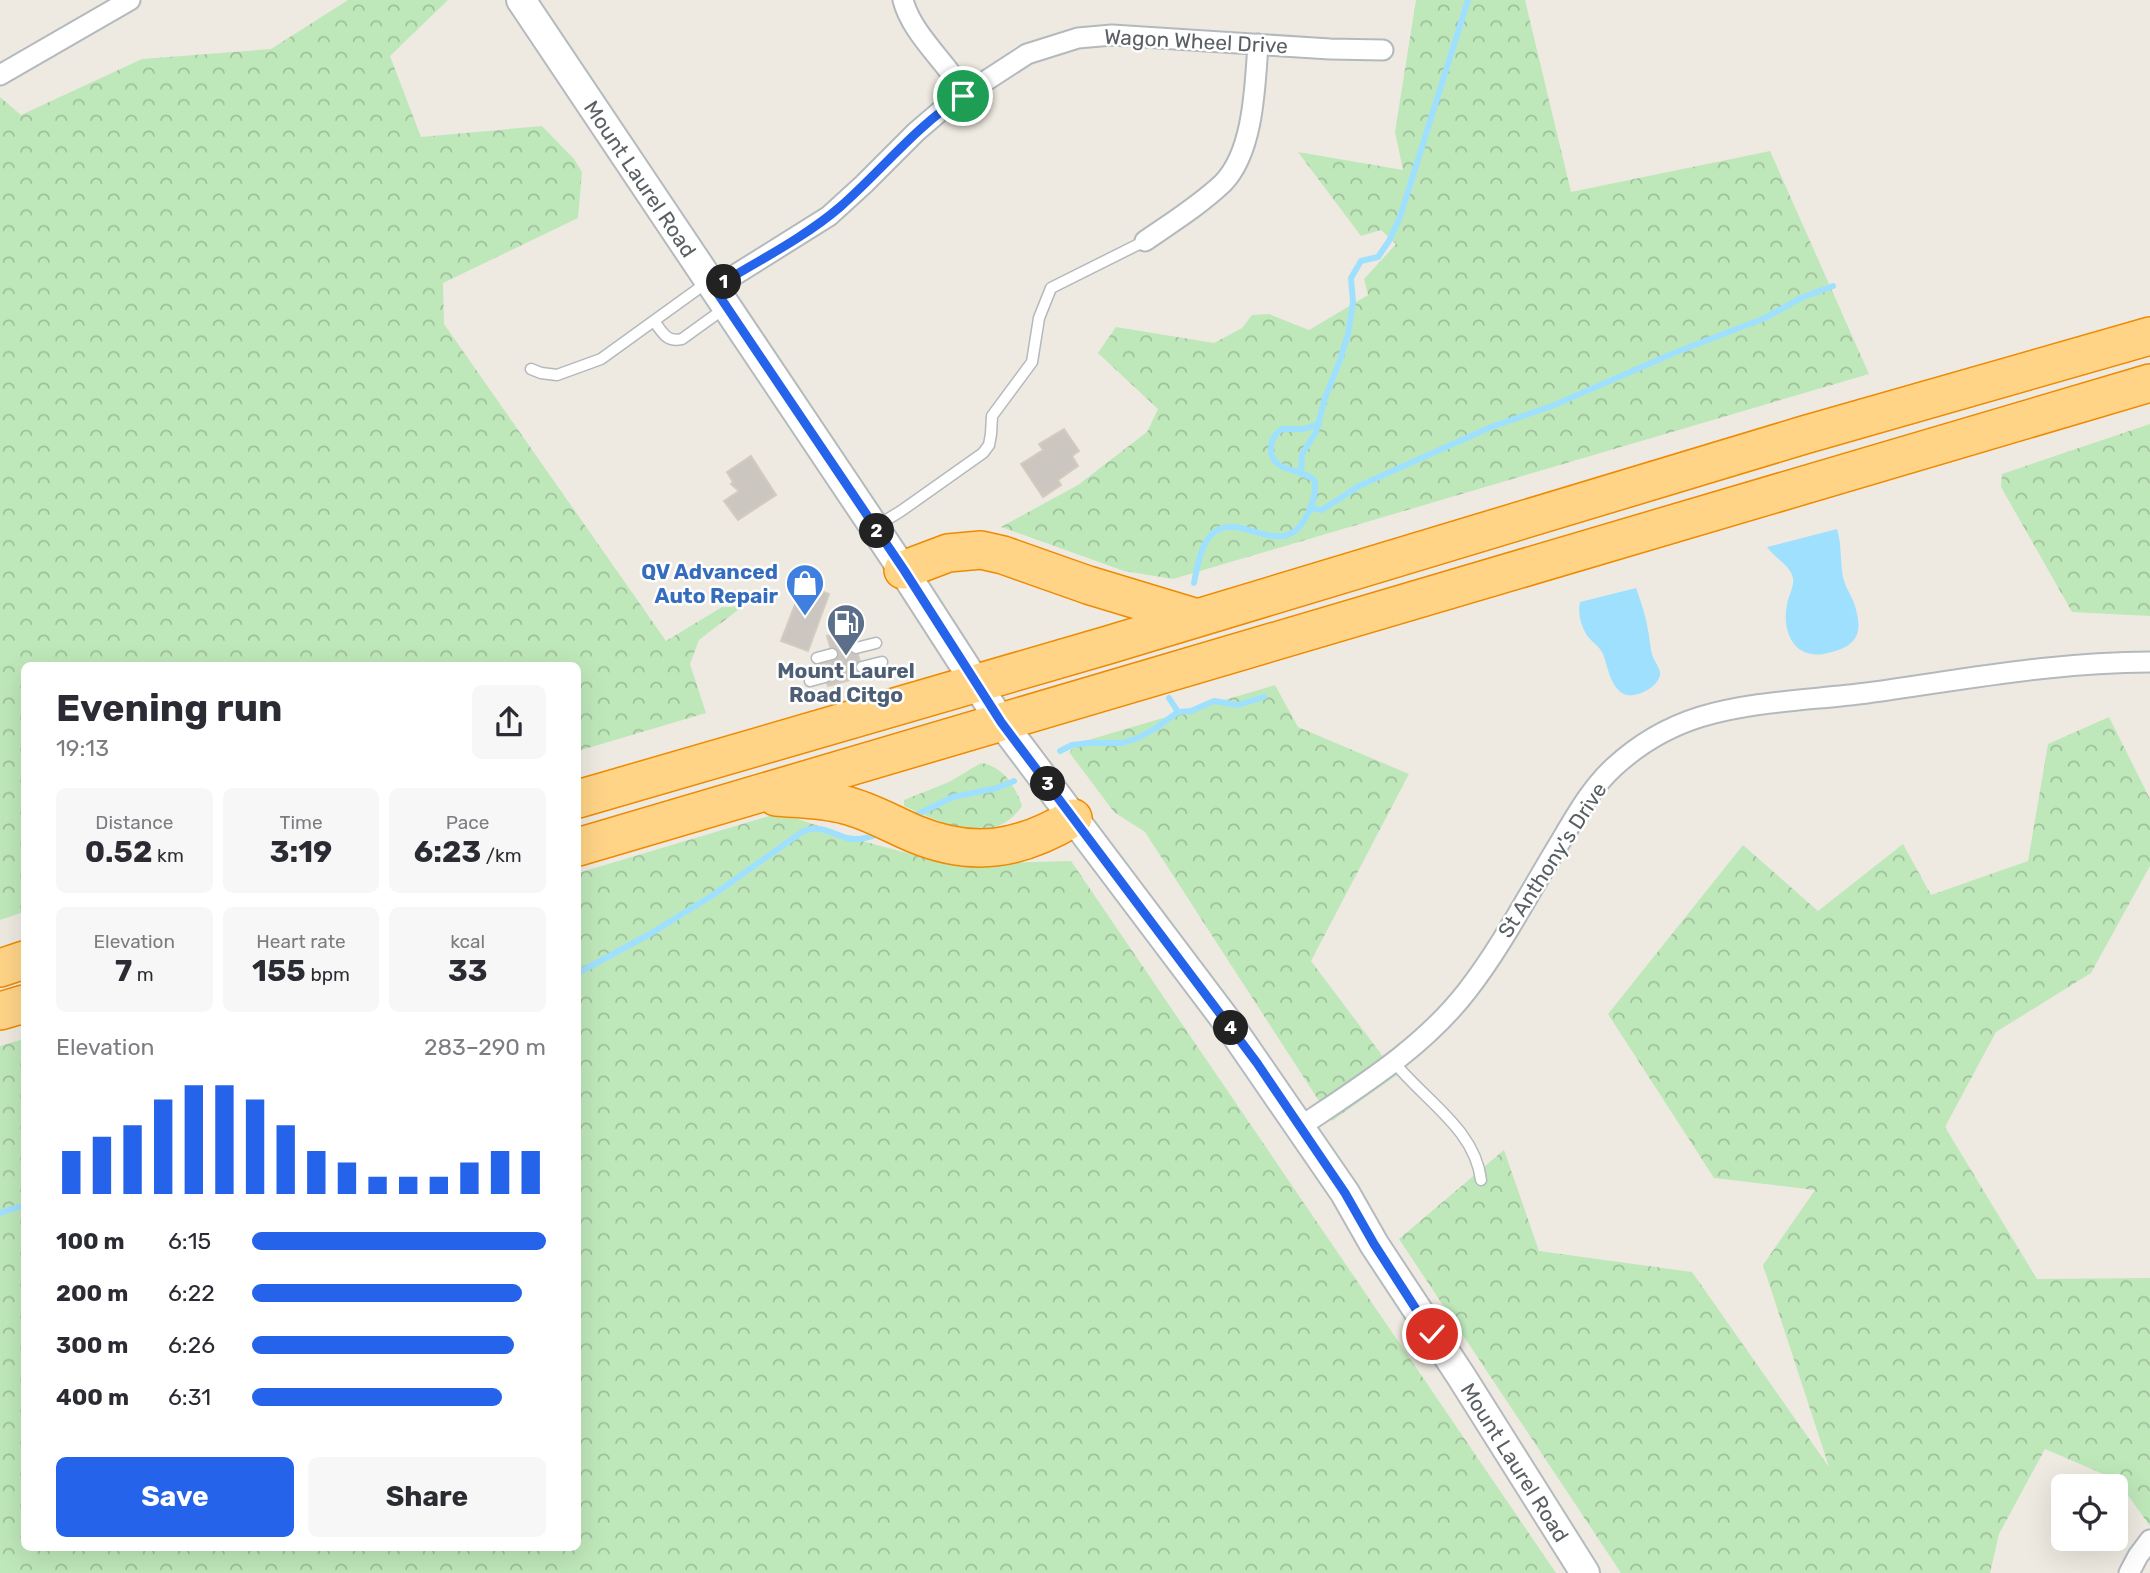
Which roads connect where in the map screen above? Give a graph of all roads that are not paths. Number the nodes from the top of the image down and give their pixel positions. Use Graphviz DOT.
graph roads {
  1 [pos="130,0"];
  2 [pos="522,0"];
  3 [pos="903,0"];
  4 [pos="1258,44"];
  5 [pos="1383,50"];
  6 [pos="0,75"];
  7 [pos="963,96"];
  8 [pos="1145,241"];
  9 [pos="716,292"];
  10 [pos="654,321"];
  11 [pos="2150,335"];
  12 [pos="531,369"];
  13 [pos="2150,383"];
  14 [pos="874,527"];
  15 [pos="904,570"];
  16 [pos="1197,618"];
  17 [pos="876,643"];
  18 [pos="856,648"];
  19 [pos="832,654"];
  20 [pos="817,658"];
  21 [pos="883,662"];
  22 [pos="2150,662"];
  23 [pos="862,667"];
  24 [pos="825,677"];
  25 [pos="810,681"];
  26 [pos="976,684"];
  27 [pos="1001,722"];
  28 [pos="754,796"];
  29 [pos="581,798"];
  30 [pos="1073,818"];
  31 [pos="581,846"];
  32 [pos="21,961"];
  33 [pos="0,968"];
  34 [pos="21,1005"];
  35 [pos="0,1011"];
  36 [pos="1394,1062"];
  37 [pos="1300,1127"];
  38 [pos="1481,1180"];
  39 [pos="2150,1540"];
  40 [pos="1585,1573"];
  41 [pos="2129,1573"];
  1 -- 6 [label="street"];
  2 -- 9 [label="main road, Mount Laurel Road"];
  3 -- 7 [label="street"];
  4 -- 5 [label="street, Wagon Wheel Drive"];
  4 -- 7 [label="street, Wagon Wheel Drive"];
  4 -- 8 [label="street"];
  7 -- 9 [label="street, Wagon Wheel Drive"];
  8 -- 14 [label="lane"];
  9 -- 10 [label="lane"];
  9 -- 10 [label="lane"];
  9 -- 14 [label="main road, Mount Laurel Road"];
  10 -- 12 [label="lane"];
  11 -- 16 [label="highway"];
  13 -- 27 [label="highway"];
  14 -- 15 [label="main road, Mount Laurel Road"];
  15 -- 16 [label="highway"];
  15 -- 26 [label="main road, Mount Laurel Road"];
  16 -- 26 [label="highway"];
  17 -- 18 [label="lane"];
  19 -- 20 [label="lane"];
  21 -- 23 [label="lane"];
  22 -- 36 [label="street, St Anthony's Drive"];
  24 -- 25 [label="lane"];
  26 -- 27 [label="main road, Mount Laurel Road"];
  26 -- 29 [label="highway"];
  27 -- 28 [label="highway"];
  27 -- 30 [label="main road, Mount Laurel Road"];
  28 -- 30 [label="highway"];
  28 -- 31 [label="highway"];
  30 -- 37 [label="main road, Mount Laurel Road"];
  32 -- 33 [label="highway"];
  34 -- 35 [label="highway"];
  36 -- 37 [label="street, St Anthony's Drive"];
  36 -- 38 [label="lane"];
  37 -- 40 [label="main road, Mount Laurel Road"];
  39 -- 41 [label="street"];
}
